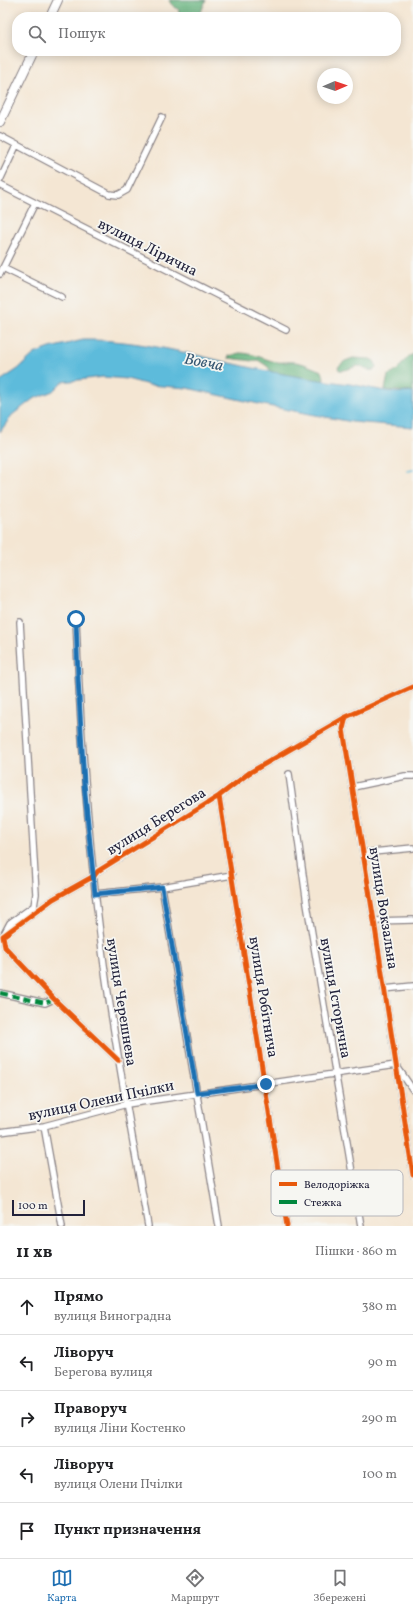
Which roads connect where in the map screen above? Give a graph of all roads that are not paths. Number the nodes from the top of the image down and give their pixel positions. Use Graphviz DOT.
graph roads {
  1 [pos="58,0"];
  2 [pos="52,12"];
  3 [pos="32,56"];
  4 [pos="162,117"];
  5 [pos="0,122"];
  6 [pos="0,136"];
  7 [pos="16,146"];
  8 [pos="0,180"];
  9 [pos="0,185"];
  10 [pos="35,203"];
  11 [pos="1,271"];
  12 [pos="62,297"];
  13 [pos="286,330"];
  14 [pos="76,619"];
  15 [pos="20,622"];
  16 [pos="413,687"];
  17 [pos="346,717"];
  18 [pos="289,774"];
  19 [pos="413,776"];
  20 [pos="353,787"];
  21 [pos="219,796"];
  22 [pos="413,848"];
  23 [pos="363,853"];
  24 [pos="232,875"];
  25 [pos="94,876"];
  26 [pos="162,887"];
  27 [pos="95,894"];
  28 [pos="413,920"];
  29 [pos="374,921"];
  30 [pos="3,936"];
  31 [pos="413,986"];
  32 [pos="384,988"];
  33 [pos="0,993"];
  34 [pos="54,999"];
  35 [pos="118,1060"];
  36 [pos="396,1065"];
  37 [pos="336,1074"];
  38 [pos="266,1084"];
  39 [pos="413,1090"];
  40 [pos="197,1093"];
  41 [pos="127,1104"];
  42 [pos="44,1126"];
  43 [pos="0,1132"];
  44 [pos="279,1170"];
  45 [pos="352,1170"];
  46 [pos="413,1175"];
  47 [pos="286,1216"];
  48 [pos="359,1216"];
  49 [pos="62,1226"];
  50 [pos="148,1226"];
  51 [pos="219,1226"];
  52 [pos="287,1226"];
  53 [pos="361,1226"];
  1 -- 2 [label="highway"];
  3 -- 5 [label="highway"];
  4 -- 7 [label="street"];
  6 -- 7 [label="street"];
  7 -- 8 [label="street"];
  9 -- 10 [label="street, вулиця Лірична"];
  10 -- 11 [label="street"];
  10 -- 13 [label="street, вулиця Лірична"];
  11 -- 12 [label="street"];
  14 -- 25 [label="street, вулиця Черешнева"];
  15 -- 30 [label="street"];
  16 -- 17 [label="street, вулиця Берегова"];
  17 -- 20 [label="street, вулиця Вокзальна"];
  17 -- 21 [label="street, вулиця Берегова"];
  18 -- 37 [label="street, вулиця Історична"];
  19 -- 20 [label="street"];
  20 -- 23 [label="street, вулиця Вокзальна"];
  21 -- 24 [label="street, вулиця Робітнича"];
  21 -- 25 [label="street, вулиця Берегова"];
  22 -- 23 [label="street"];
  23 -- 29 [label="street, вулиця Вокзальна"];
  24 -- 26 [label="street"];
  24 -- 38 [label="street, вулиця Робітнича"];
  25 -- 27 [label="street, вулиця Черешнева"];
  25 -- 30 [label="street, вулиця Берегова"];
  26 -- 27 [label="street"];
  26 -- 40 [label="street"];
  27 -- 35 [label="street, вулиця Черешнева"];
  28 -- 29 [label="street"];
  29 -- 32 [label="street, вулиця Вокзальна"];
  30 -- 34 [label="street"];
  31 -- 32 [label="street"];
  32 -- 36 [label="street, вулиця Вокзальна"];
  33 -- 34 [label="street"];
  34 -- 35 [label="street"];
  35 -- 41 [label="street, вулиця Черешнева"];
  36 -- 37 [label="street, вулиця Олени Пчілки"];
  36 -- 39 [label="street"];
  36 -- 46 [label="street, вулиця Вокзальна"];
  37 -- 38 [label="street, вулиця Олени Пчілки"];
  37 -- 45 [label="street, вулиця Історична"];
  38 -- 40 [label="street, вулиця Олени Пчілки"];
  38 -- 44 [label="street, вулиця Робітнича"];
  40 -- 41 [label="street, вулиця Олени Пчілки"];
  40 -- 51 [label="street"];
  41 -- 42 [label="street, вулиця Олени Пчілки"];
  41 -- 50 [label="street, вулиця Черешнева"];
  42 -- 43 [label="street, вулиця Олени Пчілки"];
  42 -- 49 [label="street"];
  47 -- 52 [label="street, вулиця Робітнича"];
  48 -- 53 [label="street, вулиця Історична"];
}
